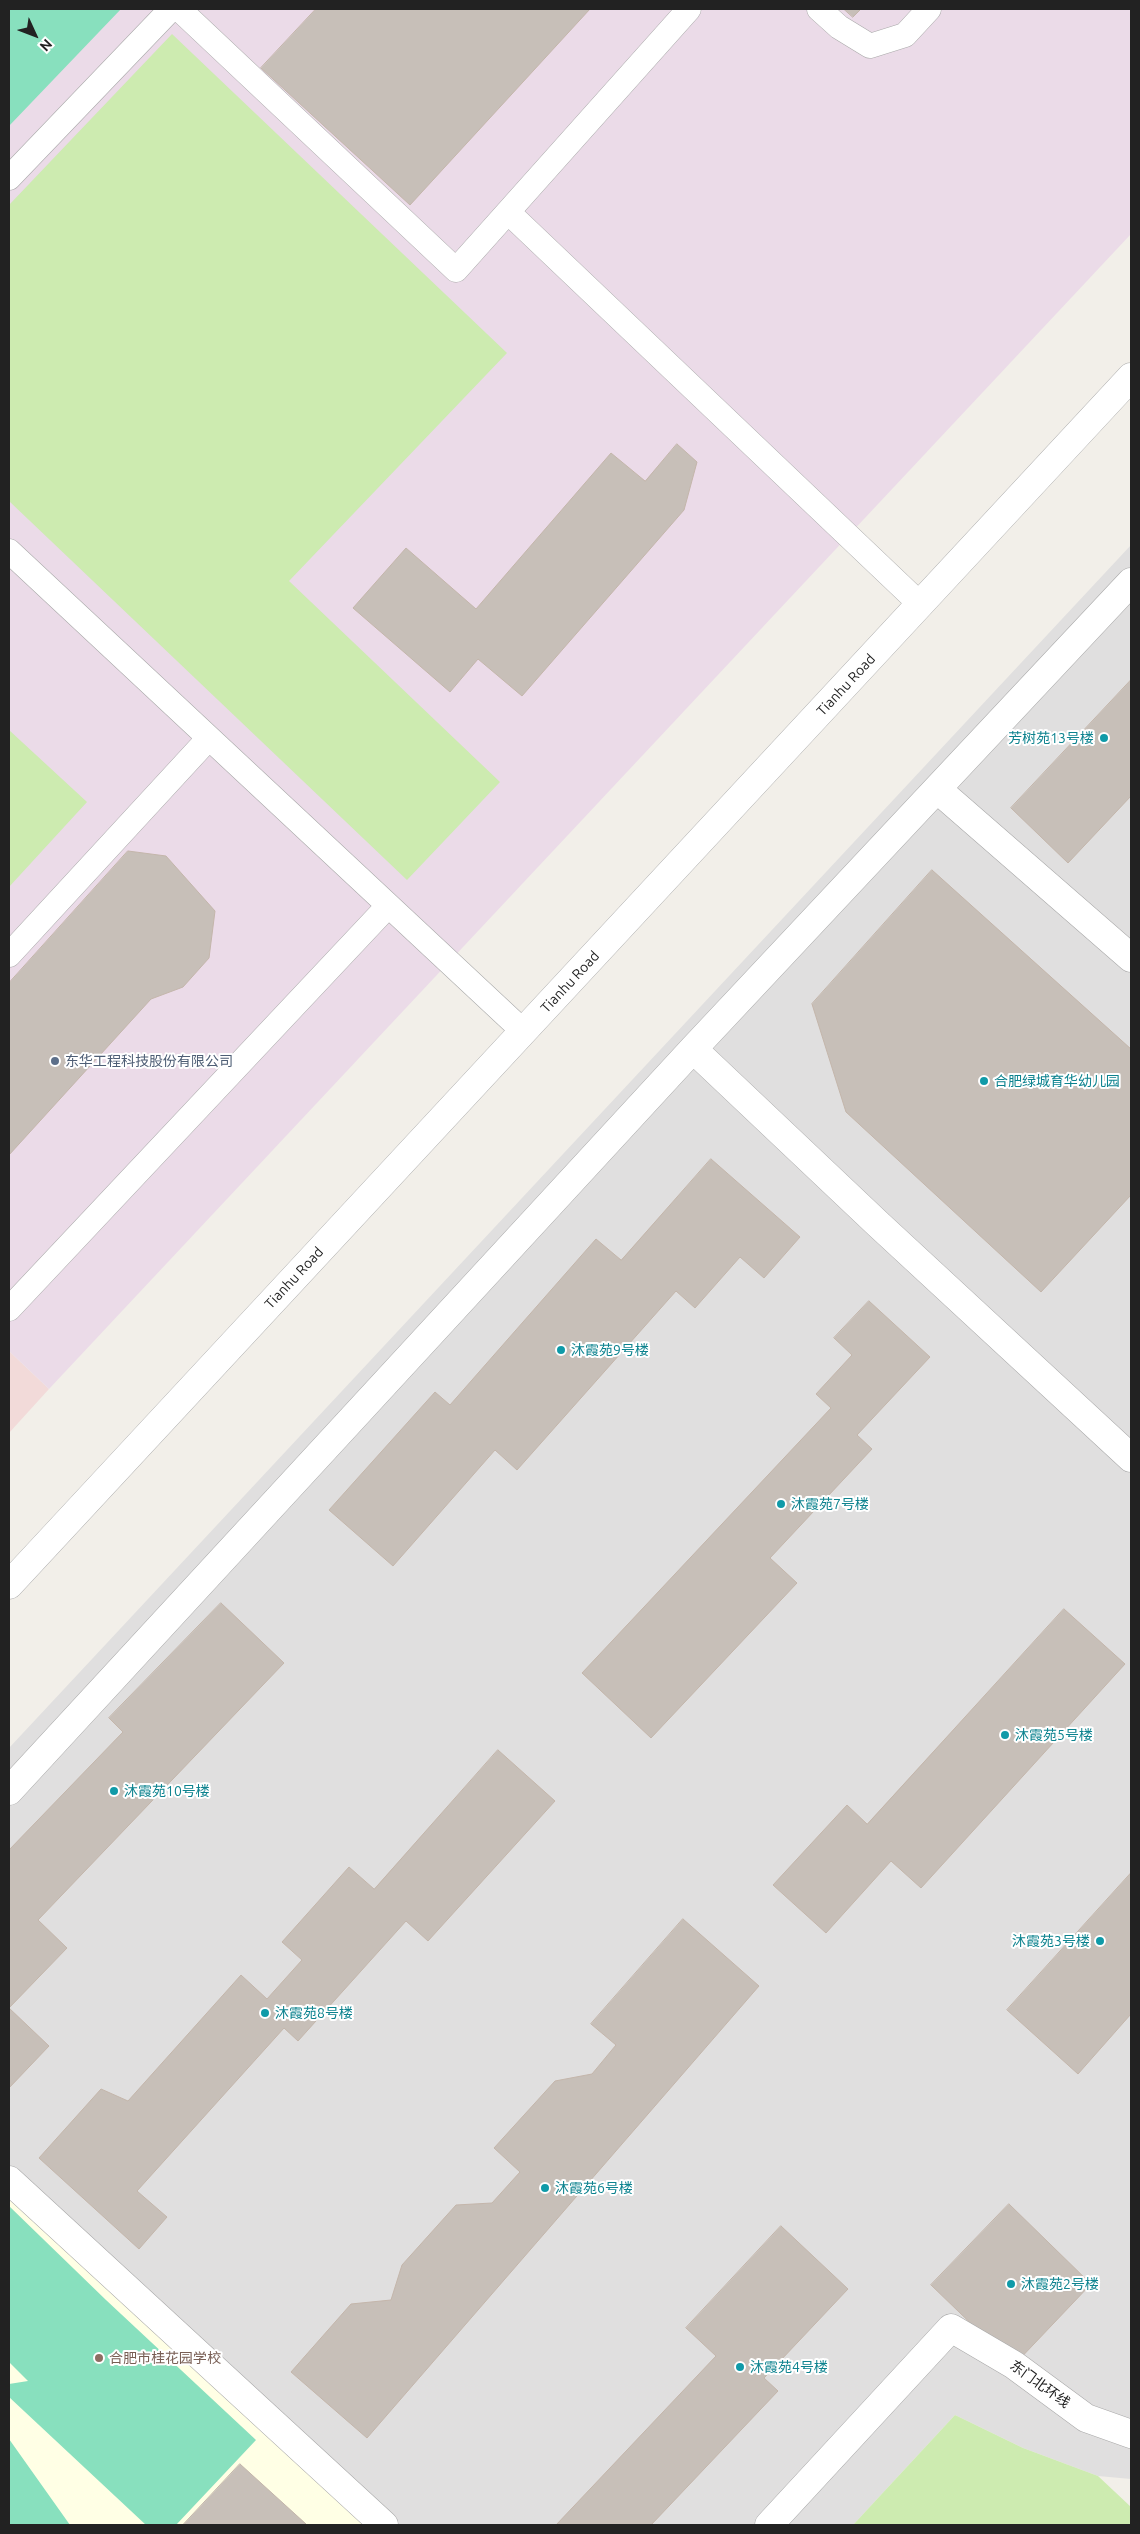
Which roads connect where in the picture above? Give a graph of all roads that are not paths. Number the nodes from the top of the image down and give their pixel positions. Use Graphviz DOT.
graph roads {
  1 [pos="170,9"];
  2 [pos="179,9"];
  3 [pos="689,9"];
  4 [pos="819,9"];
  5 [pos="929,9"];
  6 [pos="9,178"];
  7 [pos="508,212"];
  8 [pos="1131,377"];
  9 [pos="9,552"];
  10 [pos="1131,582"];
  11 [pos="920,604"];
  12 [pos="209,738"];
  13 [pos="937,789"];
  14 [pos="388,906"];
  15 [pos="9,954"];
  16 [pos="1131,958"];
  17 [pos="524,1032"];
  18 [pos="693,1049"];
  19 [pos="9,1310"];
  20 [pos="1131,1458"];
  21 [pos="9,1586"];
  22 [pos="9,1791"];
  23 [pos="9,2180"];
  24 [pos="1131,2434"];
  25 [pos="384,2525"];
  26 [pos="769,2525"];
  1 -- 6 [label="lane"];
  2 -- 7 [label="lane"];
  3 -- 7 [label="lane"];
  4 -- 5 [label="lane"];
  7 -- 11 [label="lane"];
  8 -- 11 [label="street, Tianhu Road"];
  9 -- 12 [label="lane"];
  10 -- 13 [label="street"];
  11 -- 17 [label="street, Tianhu Road"];
  12 -- 14 [label="lane"];
  12 -- 15 [label="lane"];
  13 -- 16 [label="street"];
  13 -- 18 [label="street"];
  14 -- 17 [label="lane"];
  14 -- 19 [label="lane"];
  17 -- 21 [label="street, Tianhu Road"];
  18 -- 20 [label="street"];
  18 -- 22 [label="street"];
  23 -- 25 [label="street"];
  24 -- 26 [label="street, 东门北环线"];
}
